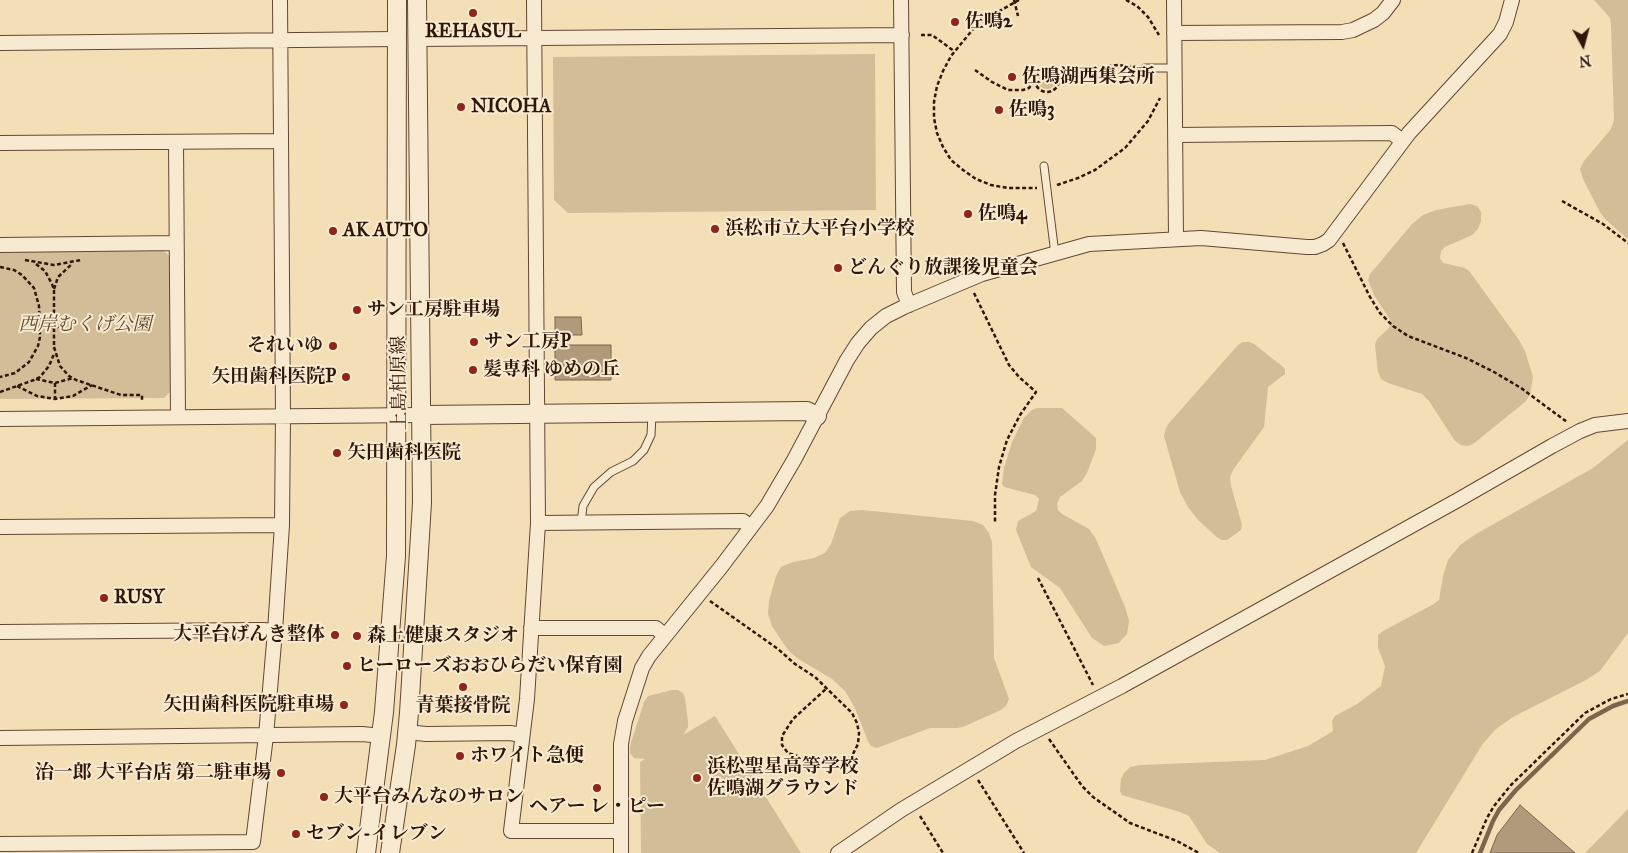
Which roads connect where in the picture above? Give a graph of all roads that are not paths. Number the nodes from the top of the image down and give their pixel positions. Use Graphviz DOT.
graph roads {
  1 [pos="280,0"];
  2 [pos="397,0"];
  3 [pos="417,0"];
  4 [pos="534,0"];
  5 [pos="901,0"];
  6 [pos="1174,0"];
  7 [pos="1393,0"];
  8 [pos="1512,0"];
  9 [pos="1174,34"];
  10 [pos="902,35"];
  11 [pos="535,38"];
  12 [pos="398,39"];
  13 [pos="417,39"];
  14 [pos="280,40"];
  15 [pos="0,43"];
  16 [pos="1145,68"];
  17 [pos="1170,68"];
  18 [pos="1175,135"];
  19 [pos="281,141"];
  20 [pos="1402,141"];
  21 [pos="176,142"];
  22 [pos="0,143"];
  23 [pos="1044,166"];
  24 [pos="1176,239"];
  25 [pos="176,243"];
  26 [pos="0,245"];
  27 [pos="1055,254"];
  28 [pos="909,305"];
  29 [pos="652,413"];
  30 [pos="538,414"];
  31 [pos="397,415"];
  32 [pos="422,415"];
  33 [pos="283,416"];
  34 [pos="817,416"];
  35 [pos="178,417"];
  36 [pos="0,419"];
  37 [pos="1628,420"];
  38 [pos="538,523"];
  39 [pos="582,523"];
  40 [pos="282,525"];
  41 [pos="0,527"];
  42 [pos="751,527"];
  43 [pos="531,628"];
  44 [pos="275,631"];
  45 [pos="0,632"];
  46 [pos="665,636"];
  47 [pos="407,732"];
  48 [pos="522,735"];
  49 [pos="266,736"];
  50 [pos="382,736"];
  51 [pos="0,738"];
  52 [pos="621,831"];
  53 [pos="0,844"];
  54 [pos="366,853"];
  55 [pos="390,853"];
  56 [pos="621,853"];
  57 [pos="838,853"];
  1 -- 14 [label="street"];
  2 -- 12 [label="street, 上島柏原線"];
  3 -- 13 [label="street, 上島柏原線"];
  4 -- 11 [label="street"];
  5 -- 10 [label="street"];
  6 -- 9 [label="street"];
  7 -- 9 [label="street"];
  8 -- 20 [label="street"];
  9 -- 17 [label="street"];
  10 -- 11 [label="street"];
  10 -- 28 [label="street"];
  11 -- 13 [label="street"];
  11 -- 30 [label="street"];
  12 -- 14 [label="street"];
  12 -- 31 [label="street, 上島柏原線"];
  13 -- 32 [label="street, 上島柏原線"];
  14 -- 15 [label="street"];
  14 -- 19 [label="street"];
  16 -- 17 [label="lane"];
  17 -- 18 [label="street"];
  18 -- 20 [label="street"];
  18 -- 24 [label="street"];
  19 -- 21 [label="street"];
  19 -- 33 [label="street"];
  20 -- 24 [label="street"];
  21 -- 22 [label="street"];
  21 -- 25 [label="street"];
  23 -- 27 [label="lane"];
  24 -- 27 [label="street"];
  25 -- 26 [label="street"];
  25 -- 35 [label="street"];
  27 -- 28 [label="street"];
  28 -- 34 [label="street"];
  29 -- 30 [label="street"];
  29 -- 34 [label="street"];
  29 -- 39 [label="lane"];
  30 -- 32 [label="street"];
  30 -- 38 [label="street"];
  31 -- 32 [label="street"];
  31 -- 33 [label="street"];
  31 -- 50 [label="street, 上島柏原線"];
  32 -- 47 [label="street, 上島柏原線"];
  33 -- 35 [label="street"];
  33 -- 40 [label="street"];
  34 -- 42 [label="street"];
  35 -- 36 [label="street"];
  37 -- 57 [label="street"];
  38 -- 39 [label="street"];
  38 -- 43 [label="street"];
  39 -- 42 [label="street"];
  40 -- 41 [label="street"];
  40 -- 44 [label="street"];
  42 -- 46 [label="street"];
  43 -- 46 [label="street"];
  43 -- 48 [label="street"];
  44 -- 45 [label="street"];
  44 -- 49 [label="street"];
  46 -- 52 [label="street"];
  47 -- 48 [label="street"];
  47 -- 55 [label="street, 上島柏原線"];
  48 -- 52 [label="street"];
  49 -- 50 [label="street"];
  49 -- 51 [label="street"];
  49 -- 53 [label="street"];
  50 -- 54 [label="street, 上島柏原線"];
  52 -- 56 [label="street"];
}
